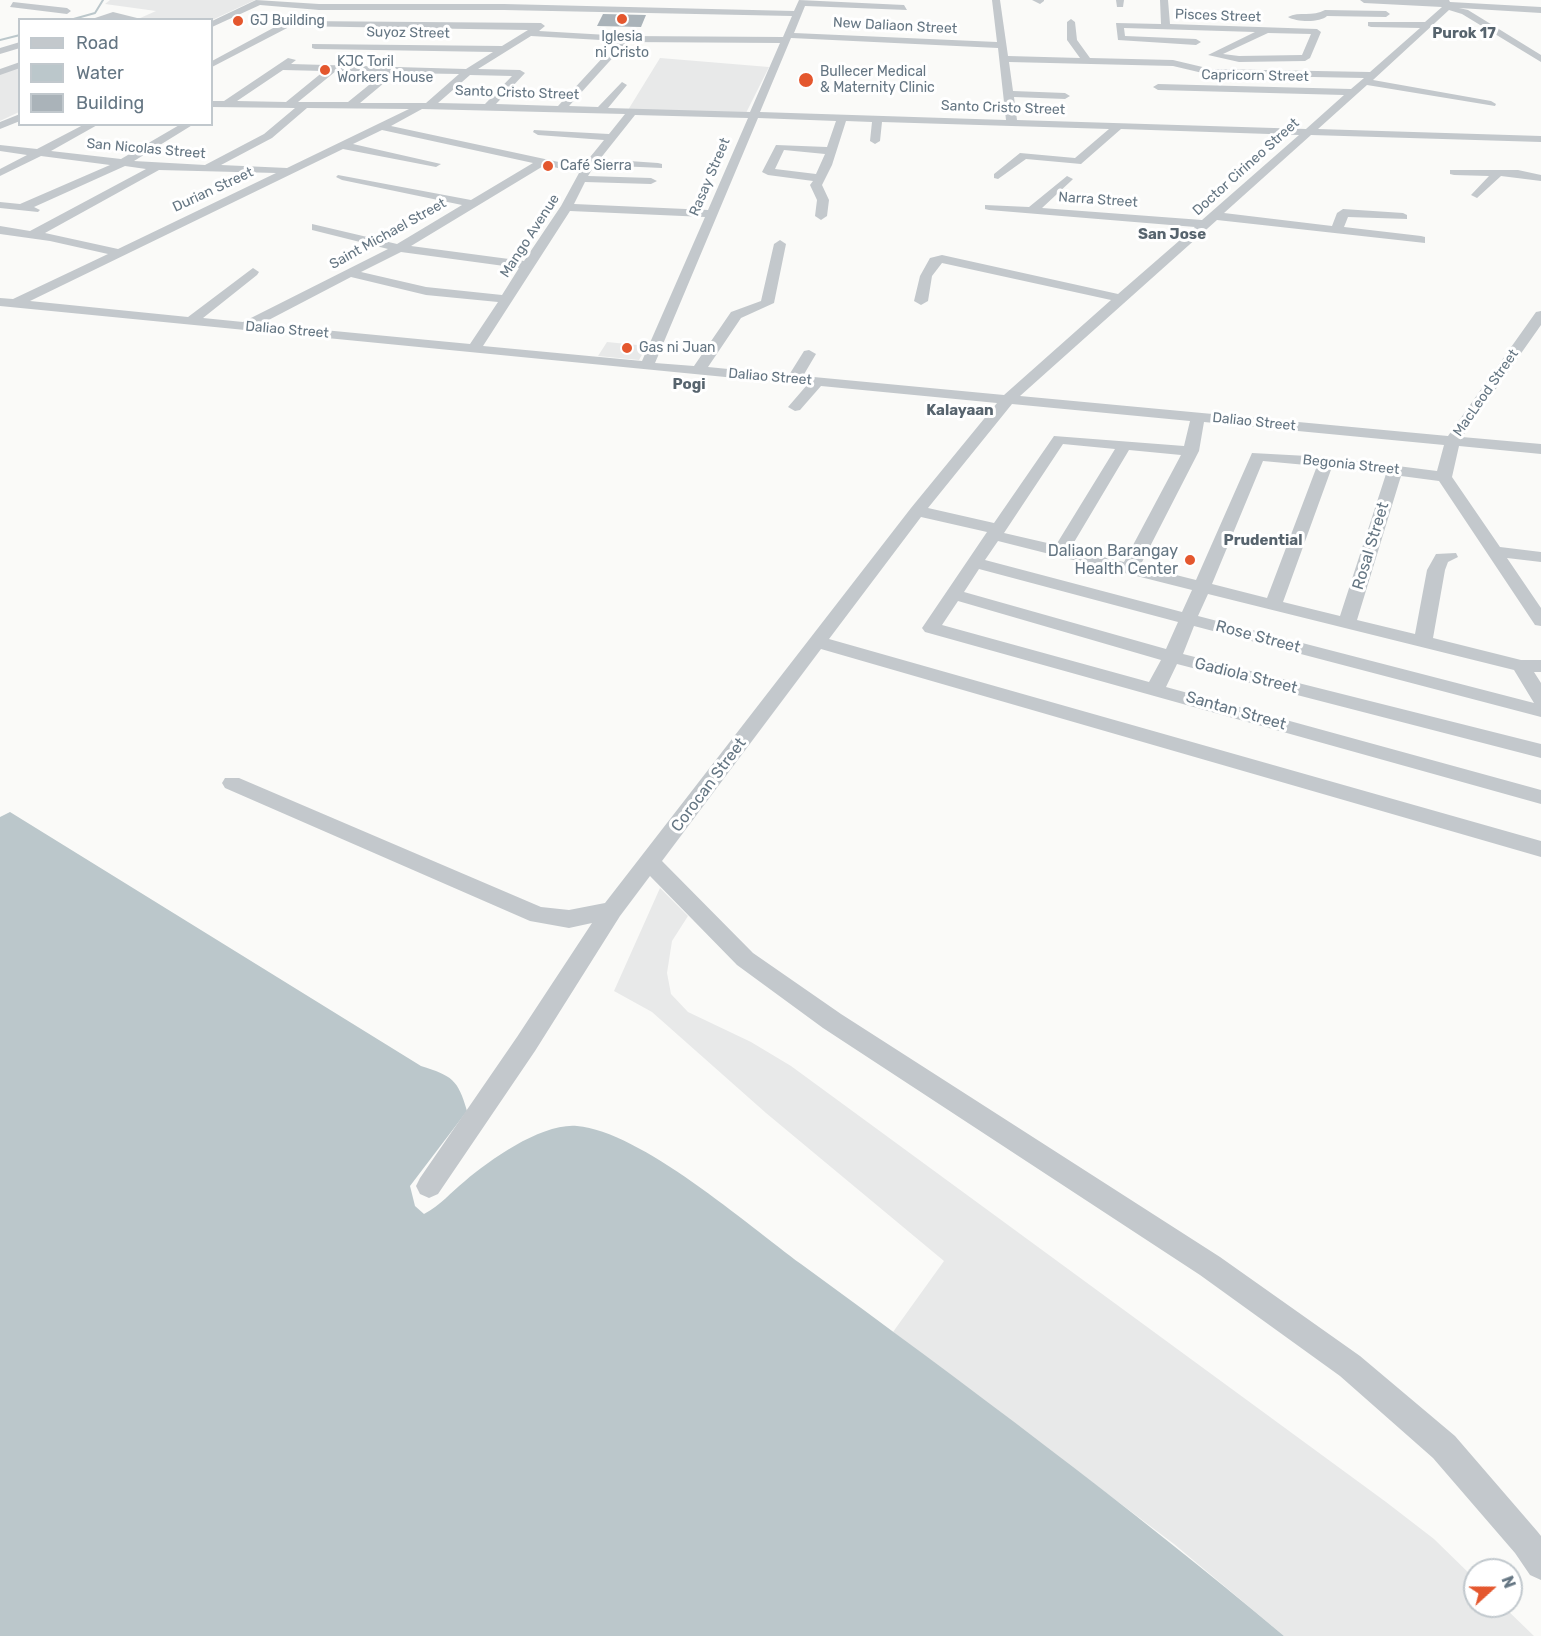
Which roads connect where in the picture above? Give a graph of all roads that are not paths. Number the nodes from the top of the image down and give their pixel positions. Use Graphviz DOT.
graph roads {
  1 [pos="996,0"];
  2 [pos="1164,0"];
  3 [pos="1364,0"];
  4 [pos="261,1"];
  5 [pos="13,5"];
  6 [pos="645,5"];
  7 [pos="800,6"];
  8 [pos="319,7"];
  9 [pos="1444,7"];
  10 [pos="561,8"];
  11 [pos="904,8"];
  12 [pos="1541,10"];
  13 [pos="67,11"];
  14 [pos="1279,17"];
  15 [pos="97,18"];
  16 [pos="126,18"];
  17 [pos="1071,22"];
  18 [pos="290,23"];
  19 [pos="346,23"];
  20 [pos="213,24"];
  21 [pos="445,24"];
  22 [pos="1371,24"];
  23 [pos="1428,25"];
  24 [pos="1166,27"];
  25 [pos="539,28"];
  26 [pos="1224,29"];
  27 [pos="1362,30"];
  28 [pos="1265,31"];
  29 [pos="529,33"];
  30 [pos="1418,34"];
  31 [pos="437,36"];
  32 [pos="787,38"];
  33 [pos="625,39"];
  34 [pos="1196,42"];
  35 [pos="1238,43"];
  36 [pos="1001,45"];
  37 [pos="18,46"];
  38 [pos="1257,46"];
  39 [pos="1290,47"];
  40 [pos="1311,48"];
  41 [pos="501,49"];
  42 [pos="0,51"];
  43 [pos="306,51"];
  44 [pos="1540,56"];
  45 [pos="1004,59"];
  46 [pos="1086,62"];
  47 [pos="213,63"];
  48 [pos="1173,63"];
  49 [pos="18,66"];
  50 [pos="280,67"];
  51 [pos="334,68"];
  52 [pos="394,69"];
  53 [pos="470,70"];
  54 [pos="0,72"];
  55 [pos="1211,72"];
  56 [pos="1367,78"];
  57 [pos="622,85"];
  58 [pos="1158,87"];
  59 [pos="1185,88"];
  60 [pos="1352,92"];
  61 [pos="1009,94"];
  62 [pos="1065,96"];
  63 [pos="1491,104"];
  64 [pos="216,105"];
  65 [pos="288,105"];
  66 [pos="304,105"];
  67 [pos="351,105"];
  68 [pos="426,106"];
  69 [pos="488,107"];
  70 [pos="561,109"];
  71 [pos="600,111"];
  72 [pos="632,112"];
  73 [pos="752,115"];
  74 [pos="18,118"];
  75 [pos="842,118"];
  76 [pos="877,119"];
  77 [pos="1012,123"];
  78 [pos="0,126"];
  79 [pos="90,126"];
  80 [pos="186,126"];
  81 [pos="379,126"];
  82 [pos="1119,126"];
  83 [pos="538,132"];
  84 [pos="1306,132"];
  85 [pos="613,138"];
  86 [pos="1541,139"];
  87 [pos="875,141"];
  88 [pos="340,145"];
  89 [pos="474,146"];
  90 [pos="0,148"];
  91 [pos="832,151"];
  92 [pos="38,153"];
  93 [pos="445,160"];
  94 [pos="123,163"];
  95 [pos="541,163"];
  96 [pos="658,166"];
  97 [pos="157,167"];
  98 [pos="205,170"];
  99 [pos="291,170"];
  100 [pos="421,171"];
  101 [pos="586,171"];
  102 [pos="1454,172"];
  103 [pos="0,173"];
  104 [pos="1498,173"];
  105 [pos="998,176"];
  106 [pos="342,177"];
  107 [pos="820,178"];
  108 [pos="1067,178"];
  109 [pos="1541,178"];
  110 [pos="405,179"];
  111 [pos="651,181"];
  112 [pos="388,187"];
  113 [pos="1477,195"];
  114 [pos="472,204"];
  115 [pos="0,205"];
  116 [pos="567,207"];
  117 [pos="989,207"];
  118 [pos="21,208"];
  119 [pos="1032,210"];
  120 [pos="710,214"];
  121 [pos="821,216"];
  122 [pos="1215,216"];
  123 [pos="67,217"];
  124 [pos="1403,217"];
  125 [pos="1205,225"];
  126 [pos="316,227"];
  127 [pos="0,230"];
  128 [pos="1337,230"];
  129 [pos="31,235"];
  130 [pos="1421,240"];
  131 [pos="780,244"];
  132 [pos="399,248"];
  133 [pos="116,252"];
  134 [pos="528,265"];
  135 [pos="253,272"];
  136 [pos="348,273"];
  137 [pos="507,298"];
  138 [pos="1122,299"];
  139 [pos="921,301"];
  140 [pos="0,302"];
  141 [pos="16,303"];
  142 [pos="1541,315"];
  143 [pos="191,321"];
  144 [pos="246,326"];
  145 [pos="475,348"];
  146 [pos="809,354"];
  147 [pos="647,366"];
  148 [pos="698,371"];
  149 [pos="794,379"];
  150 [pos="818,381"];
  151 [pos="1009,398"];
  152 [pos="795,407"];
  153 [pos="1198,416"];
  154 [pos="1452,441"];
  155 [pos="1125,444"];
  156 [pos="1541,449"];
  157 [pos="1191,451"];
  158 [pos="1326,462"];
  159 [pos="1395,470"];
  160 [pos="1444,477"];
  161 [pos="917,511"];
  162 [pos="995,532"];
  163 [pos="1060,552"];
  164 [pos="1496,552"];
  165 [pos="1541,557"];
  166 [pos="1450,558"];
  167 [pos="975,563"];
  168 [pos="1130,568"];
  169 [pos="1200,586"];
  170 [pos="953,594"];
  171 [pos="1273,604"];
  172 [pos="1539,615"];
  173 [pos="1188,618"];
  174 [pos="1347,623"];
  175 [pos="818,642"];
  176 [pos="1423,642"];
  177 [pos="1172,657"];
  178 [pos="1521,666"];
  179 [pos="1541,666"];
  180 [pos="1155,689"];
  181 [pos="1541,699"];
  182 [pos="1541,711"];
  183 [pos="1541,751"];
  184 [pos="232,783"];
  185 [pos="1541,797"];
  186 [pos="1541,849"];
  187 [pos="650,862"];
  188 [pos="612,910"];
  189 [pos="429,1186"];
  190 [pos="1541,1564"];
  1 -- 36 [label="street"];
  2 -- 24 [label="street"];
  3 -- 9 [label="street"];
  4 -- 8 [label="street"];
  4 -- 20 [label="street"];
  5 -- 13 [label="street"];
  6 -- 7 [label="street"];
  6 -- 10 [label="street"];
  7 -- 11 [label="street"];
  7 -- 32 [label="street, Rasay Street"];
  8 -- 10 [label="street"];
  8 -- 18 [label="street"];
  9 -- 12 [label="street"];
  9 -- 14 [label="street"];
  9 -- 23 [label="street, Doctor Cirineo Street"];
  9 -- 44 [label="street"];
  10 -- 25 [label="street"];
  15 -- 16 [label="street"];
  17 -- 46 [label="street"];
  18 -- 19 [label="street"];
  18 -- 47 [label="street"];
  19 -- 21 [label="street"];
  19 -- 43 [label="street"];
  21 -- 25 [label="street"];
  21 -- 31 [label="street"];
  22 -- 23 [label="street"];
  23 -- 30 [label="street, Doctor Cirineo Street"];
  24 -- 26 [label="street, Pisces Street"];
  24 -- 34 [label="street, Pisces Street"];
  25 -- 29 [label="street"];
  26 -- 28 [label="street, Pisces Street"];
  26 -- 34 [label="street"];
  27 -- 30 [label="street"];
  28 -- 35 [label="street"];
  28 -- 40 [label="street, Pisces Street"];
  29 -- 33 [label="street, New Daliaon Street"];
  29 -- 41 [label="street"];
  30 -- 56 [label="street, Doctor Cirineo Street"];
  32 -- 33 [label="street, New Daliaon Street"];
  32 -- 36 [label="street, New Daliaon Street"];
  32 -- 73 [label="street, Rasay Street"];
  33 -- 70 [label="street"];
  34 -- 48 [label="street"];
  35 -- 38 [label="street"];
  35 -- 40 [label="street"];
  36 -- 45 [label="street"];
  37 -- 42 [label="street"];
  39 -- 40 [label="street"];
  41 -- 43 [label="street, Suyoz Street"];
  41 -- 53 [label="street"];
  43 -- 50 [label="street"];
  45 -- 46 [label="street"];
  45 -- 61 [label="street"];
  46 -- 48 [label="street"];
  48 -- 55 [label="street"];
  49 -- 54 [label="street"];
  50 -- 51 [label="street"];
  50 -- 64 [label="street"];
  51 -- 52 [label="street"];
  51 -- 65 [label="street"];
  52 -- 53 [label="street"];
  52 -- 67 [label="street"];
  53 -- 68 [label="street"];
  53 -- 69 [label="street"];
  55 -- 56 [label="street"];
  55 -- 59 [label="street"];
  56 -- 60 [label="street, Doctor Cirineo Street"];
  56 -- 63 [label="street"];
  57 -- 71 [label="street"];
  58 -- 59 [label="street, Capricorn Street"];
  59 -- 60 [label="street, Capricorn Street"];
  60 -- 84 [label="street, Doctor Cirineo Street"];
  61 -- 62 [label="street"];
  61 -- 77 [label="street"];
  64 -- 65 [label="street, Santo Cristo Street"];
  65 -- 66 [label="street, Santo Cristo Street"];
  66 -- 67 [label="street, Santo Cristo Street"];
  66 -- 98 [label="street"];
  67 -- 68 [label="street, Santo Cristo Street"];
  68 -- 69 [label="street, Santo Cristo Street"];
  68 -- 81 [label="street, Durian Street"];
  69 -- 70 [label="street, Santo Cristo Street"];
  70 -- 71 [label="street, Santo Cristo Street"];
  71 -- 72 [label="street, Santo Cristo Street"];
  72 -- 73 [label="street, Santo Cristo Street"];
  72 -- 85 [label="street, Mango Avenue"];
  73 -- 75 [label="street, Santo Cristo Street"];
  73 -- 120 [label="street, Rasay Street"];
  74 -- 78 [label="street"];
  75 -- 76 [label="street, Santo Cristo Street"];
  75 -- 91 [label="street"];
  76 -- 77 [label="street, Santo Cristo Street"];
  76 -- 87 [label="street"];
  77 -- 82 [label="street, Santo Cristo Street"];
  79 -- 92 [label="street"];
  80 -- 94 [label="street"];
  81 -- 88 [label="street, Durian Street"];
  81 -- 89 [label="street"];
  82 -- 84 [label="street, Santo Cristo Street"];
  82 -- 105 [label="street"];
  83 -- 85 [label="street"];
  84 -- 86 [label="street, Santo Cristo Street"];
  84 -- 122 [label="street, Doctor Cirineo Street"];
  85 -- 101 [label="street, Mango Avenue"];
  88 -- 93 [label="street"];
  88 -- 99 [label="street, Durian Street"];
  89 -- 93 [label="street"];
  89 -- 95 [label="street"];
  90 -- 92 [label="street, San Nicolas Street"];
  91 -- 107 [label="street"];
  91 -- 107 [label="street"];
  92 -- 94 [label="street, San Nicolas Street"];
  92 -- 103 [label="street"];
  93 -- 100 [label="street"];
  94 -- 97 [label="street, San Nicolas Street"];
  94 -- 118 [label="street"];
  95 -- 101 [label="street"];
  95 -- 114 [label="street, Saint Michael Street"];
  96 -- 101 [label="street"];
  97 -- 98 [label="street, San Nicolas Street"];
  97 -- 123 [label="street"];
  98 -- 99 [label="street, San Nicolas Street"];
  99 -- 133 [label="street, Durian Street"];
  101 -- 111 [label="street"];
  101 -- 116 [label="street, Mango Avenue"];
  102 -- 104 [label="street"];
  104 -- 109 [label="street"];
  104 -- 113 [label="street"];
  106 -- 112 [label="street"];
  107 -- 121 [label="street"];
  108 -- 119 [label="street"];
  110 -- 112 [label="street"];
  112 -- 114 [label="street"];
  114 -- 132 [label="street, Saint Michael Street"];
  115 -- 118 [label="street"];
  116 -- 120 [label="street"];
  116 -- 134 [label="street, Mango Avenue"];
  117 -- 119 [label="street, Narra Street"];
  118 -- 123 [label="street"];
  119 -- 125 [label="street, Narra Street"];
  120 -- 147 [label="street, Rasay Street"];
  122 -- 125 [label="street, Doctor Cirineo Street"];
  122 -- 128 [label="street"];
  123 -- 129 [label="street"];
  124 -- 128 [label="street"];
  125 -- 138 [label="street, Doctor Cirineo Street"];
  126 -- 132 [label="street"];
  127 -- 129 [label="street"];
  128 -- 130 [label="street"];
  129 -- 133 [label="street"];
  131 -- 148 [label="street"];
  132 -- 134 [label="street"];
  132 -- 136 [label="street, Saint Michael Street"];
  133 -- 141 [label="street, Durian Street"];
  134 -- 137 [label="street, Mango Avenue"];
  135 -- 143 [label="street"];
  136 -- 137 [label="street"];
  136 -- 144 [label="street, Saint Michael Street"];
  137 -- 145 [label="street, Mango Avenue"];
  138 -- 139 [label="street"];
  138 -- 151 [label="street, Doctor Cirineo Street"];
  140 -- 141 [label="street, Daliao Street"];
  141 -- 143 [label="street, Daliao Street"];
  142 -- 154 [label="street, MacLeod Street"];
  143 -- 144 [label="street, Daliao Street"];
  144 -- 145 [label="street, Daliao Street"];
  145 -- 147 [label="street, Daliao Street"];
  146 -- 149 [label="street"];
  147 -- 148 [label="street, Daliao Street"];
  148 -- 149 [label="street, Daliao Street"];
  149 -- 150 [label="street, Daliao Street"];
  150 -- 151 [label="street, Daliao Street"];
  150 -- 152 [label="street"];
  151 -- 153 [label="street, Daliao Street"];
  151 -- 161 [label="street, Corocan Street"];
  153 -- 154 [label="street, Daliao Street"];
  153 -- 157 [label="street"];
  154 -- 156 [label="street, Daliao Street"];
  154 -- 160 [label="street"];
  155 -- 157 [label="street"];
  155 -- 162 [label="street"];
  155 -- 163 [label="street"];
  157 -- 168 [label="street"];
  158 -- 159 [label="street, Begonia Street"];
  158 -- 169 [label="street, Begonia Street"];
  158 -- 171 [label="street"];
  159 -- 160 [label="street, Begonia Street"];
  159 -- 174 [label="street, Rosal Street"];
  160 -- 164 [label="street"];
  161 -- 162 [label="street"];
  161 -- 175 [label="street, Corocan Street"];
  162 -- 163 [label="street"];
  162 -- 167 [label="street"];
  163 -- 168 [label="street"];
  164 -- 165 [label="street"];
  164 -- 172 [label="street"];
  166 -- 176 [label="street"];
  167 -- 170 [label="street"];
  167 -- 173 [label="street, Rose Street"];
  168 -- 169 [label="street"];
  169 -- 171 [label="street"];
  169 -- 173 [label="street"];
  170 -- 177 [label="street, Gadiola Street"];
  170 -- 180 [label="street, Santan Street"];
  171 -- 174 [label="street"];
  173 -- 177 [label="street"];
  173 -- 182 [label="street, Rose Street"];
  174 -- 176 [label="street"];
  175 -- 186 [label="street"];
  175 -- 187 [label="street, Corocan Street"];
  176 -- 178 [label="street"];
  177 -- 180 [label="street"];
  177 -- 183 [label="street, Gadiola Street"];
  178 -- 179 [label="street"];
  178 -- 181 [label="street"];
  180 -- 185 [label="street, Santan Street"];
  184 -- 188 [label="street"];
  187 -- 188 [label="street, Corocan Street"];
  187 -- 190 [label="street"];
  188 -- 189 [label="street, Corocan Street"];
}
